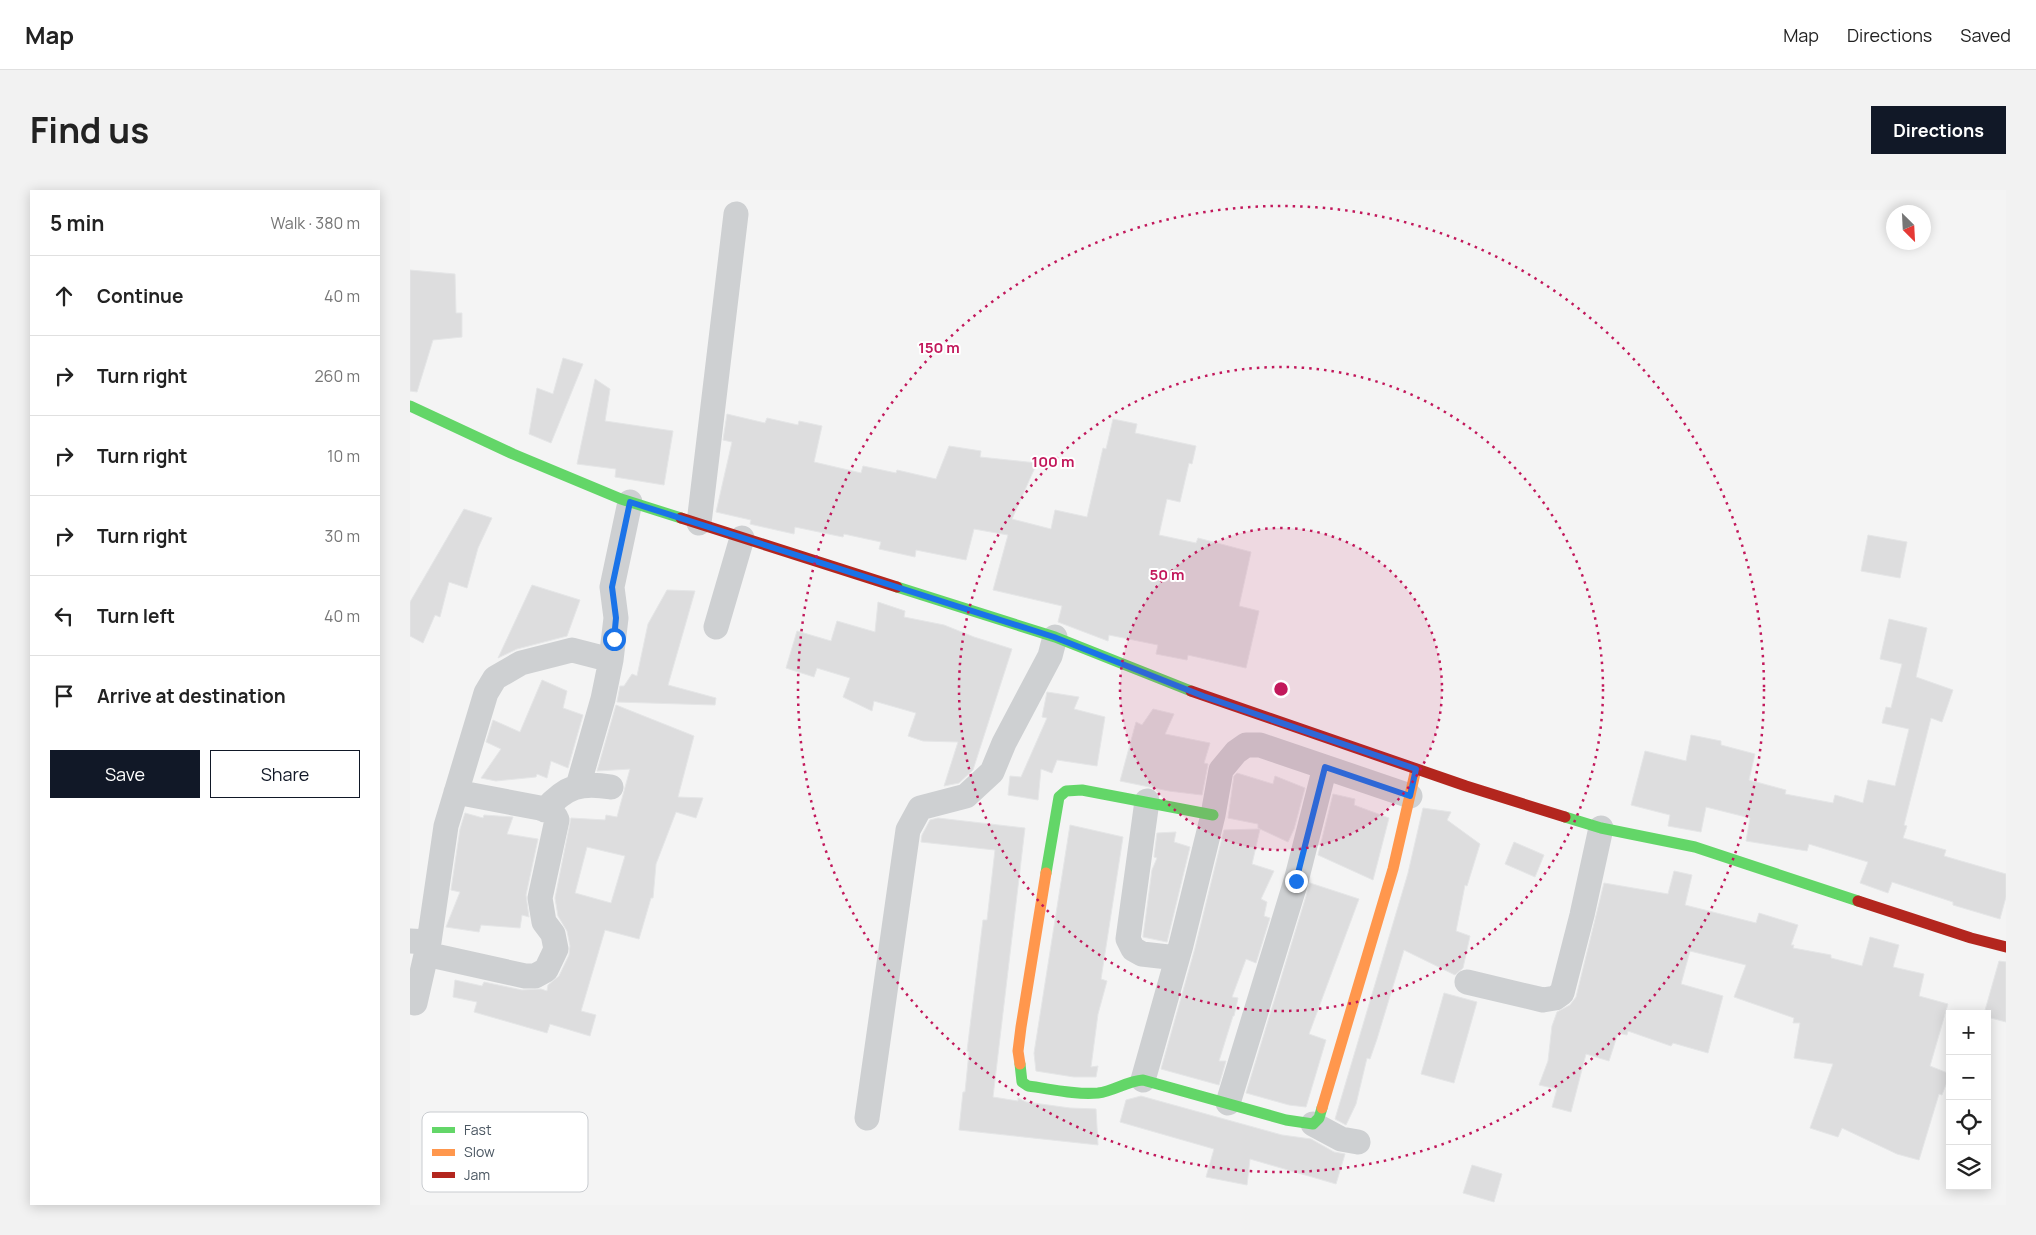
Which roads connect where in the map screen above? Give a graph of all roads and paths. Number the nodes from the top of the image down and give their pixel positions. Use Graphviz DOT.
graph roads {
  1 [pos="736,214"];
  2 [pos="410,406"];
  3 [pos="630,502"];
  4 [pos="699,524"];
  5 [pos="742,538"];
  6 [pos="716,627"];
  7 [pos="1054,637"];
  8 [pos="611,660"];
  9 [pos="1325,767"];
  10 [pos="1416,769"];
  11 [pos="578,786"];
  12 [pos="611,787"];
  13 [pos="456,792"];
  14 [pos="1410,796"];
  15 [pos="1146,801"];
  16 [pos="545,810"];
  17 [pos="1213,815"];
  18 [pos="1600,828"];
  19 [pos="421,946"];
  20 [pos="2006,947"];
  21 [pos="1177,958"];
  22 [pos="1467,982"];
  23 [pos="415,1003"];
  24 [pos="1143,1080"];
  25 [pos="1228,1103"];
  26 [pos="867,1118"];
  27 [pos="1314,1124"];
  28 [pos="1358,1142"];
  1 -- 4 [label="street"];
  2 -- 3 [label="street"];
  3 -- 4 [label="street"];
  3 -- 8 [label="street"];
  4 -- 5 [label="street"];
  5 -- 6 [label="street"];
  5 -- 7 [label="street"];
  7 -- 10 [label="street"];
  7 -- 26 [label="street"];
  8 -- 11 [label="street"];
  8 -- 13 [label="street"];
  9 -- 14 [label="street"];
  9 -- 17 [label="street"];
  9 -- 25 [label="street"];
  10 -- 14 [label="street"];
  10 -- 18 [label="street"];
  11 -- 12 [label="street"];
  11 -- 16 [label="street"];
  13 -- 16 [label="street"];
  13 -- 19 [label="street"];
  14 -- 27 [label="street"];
  15 -- 17 [label="street"];
  15 -- 21 [label="street"];
  15 -- 24 [label="street"];
  16 -- 19 [label="street"];
  17 -- 21 [label="street"];
  18 -- 20 [label="street"];
  18 -- 22 [label="street"];
  19 -- 23 [label="street"];
  21 -- 24 [label="street"];
  24 -- 25 [label="street"];
  25 -- 27 [label="street"];
  27 -- 28 [label="street"];
}
